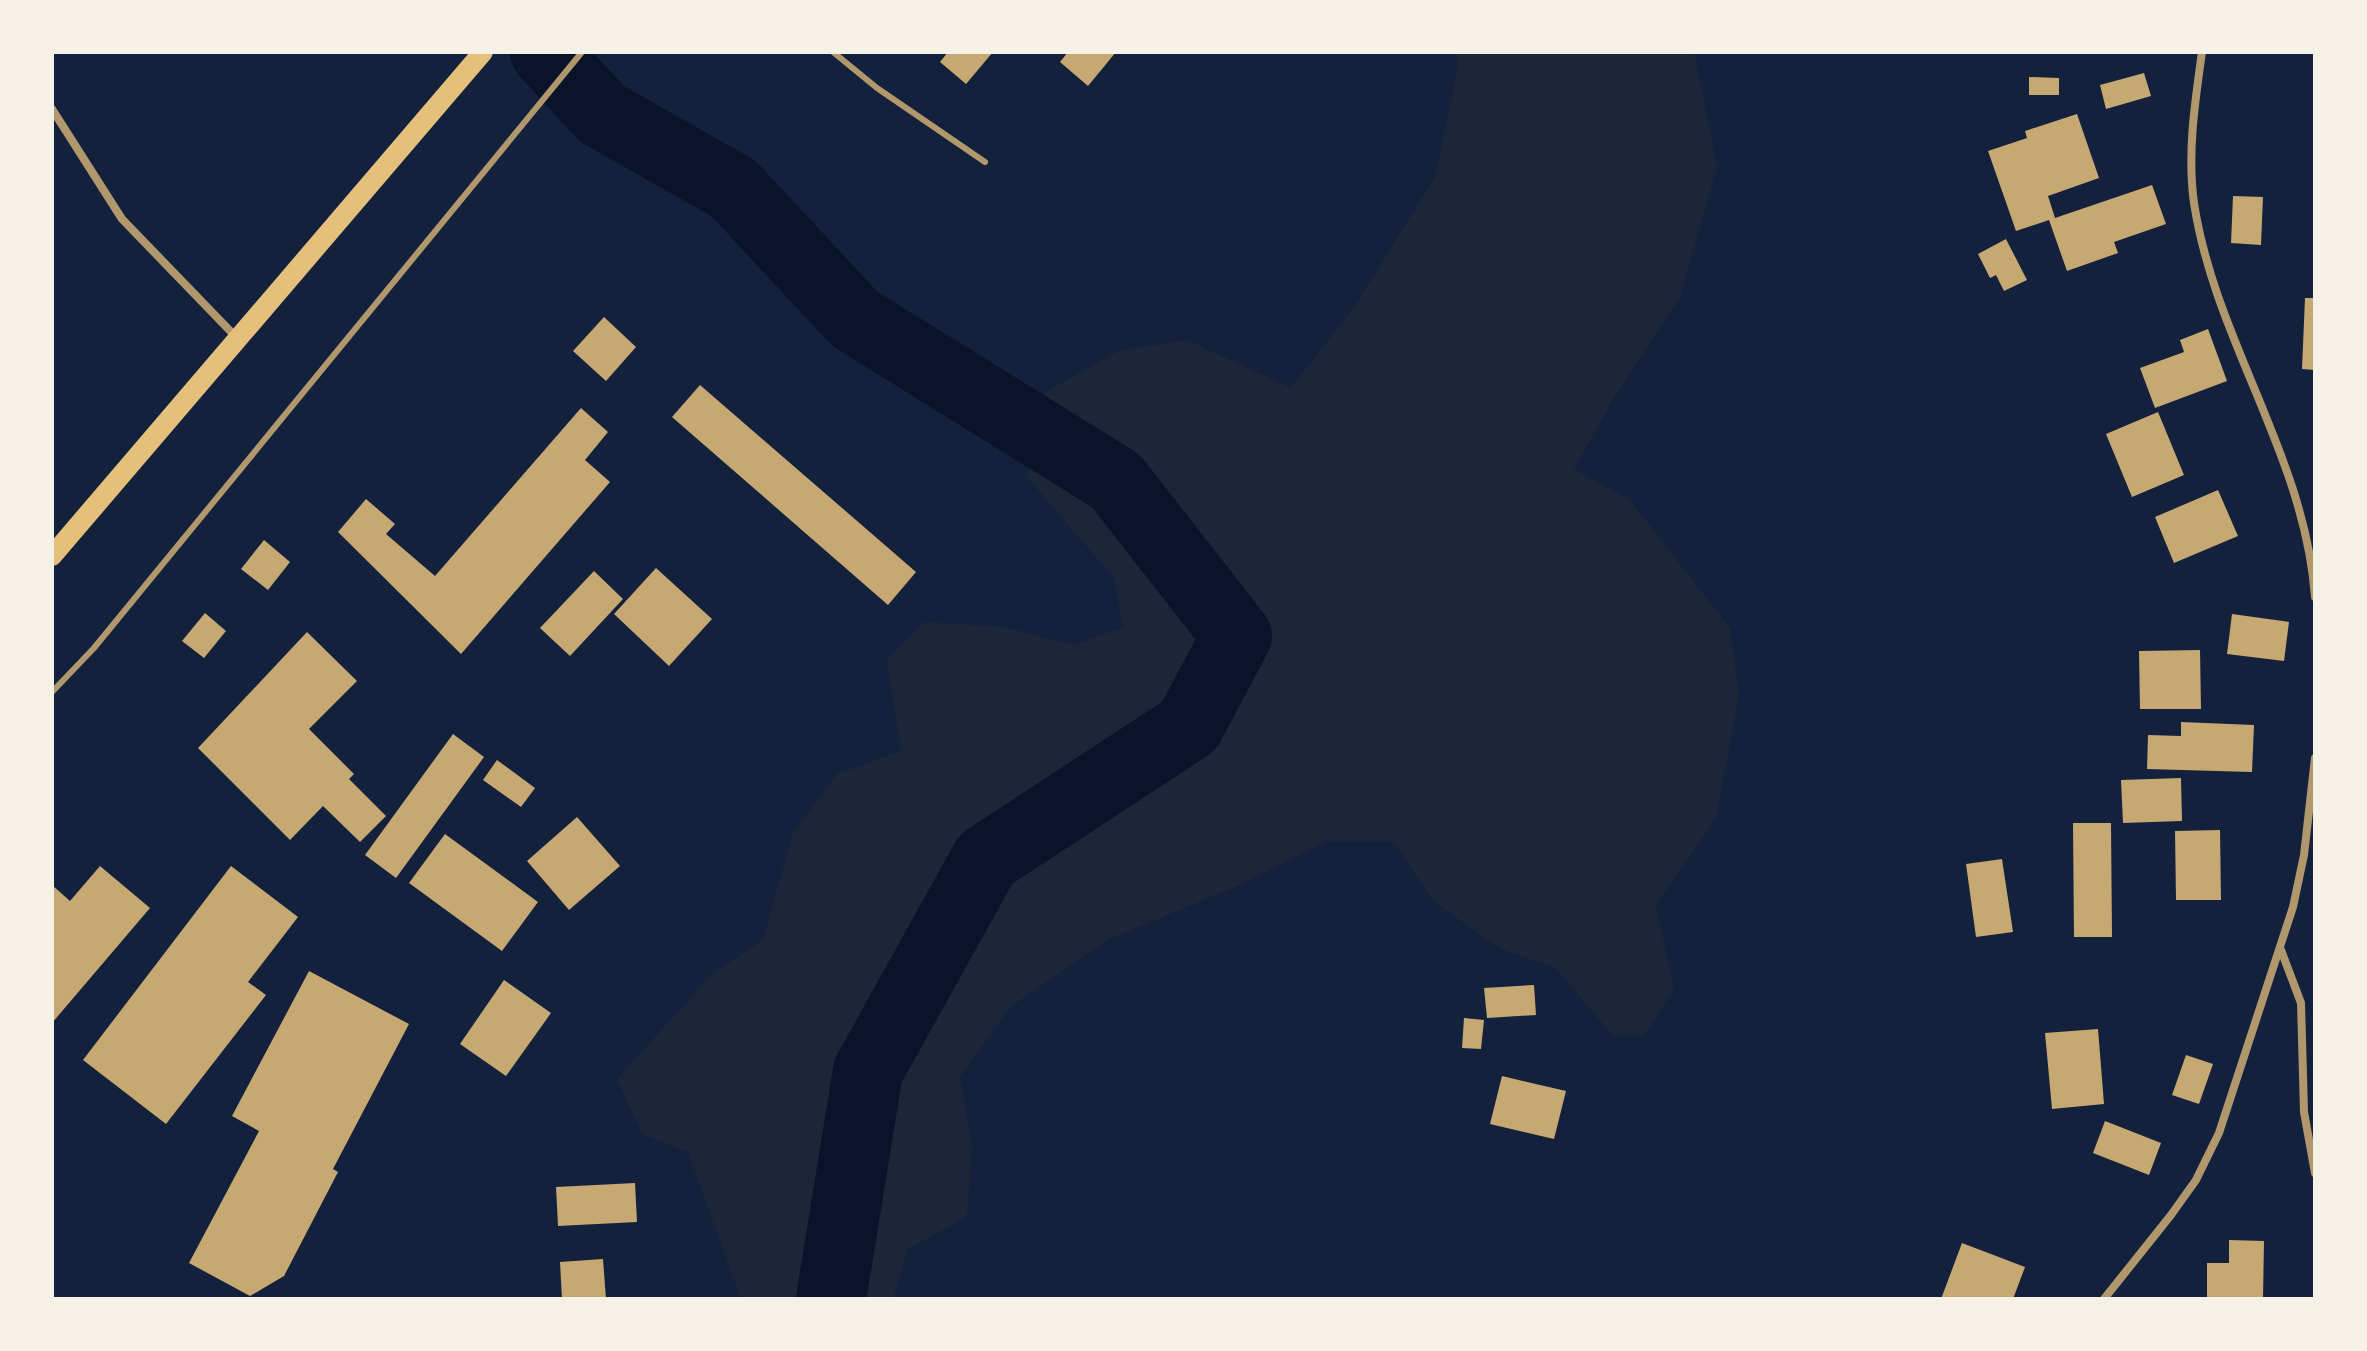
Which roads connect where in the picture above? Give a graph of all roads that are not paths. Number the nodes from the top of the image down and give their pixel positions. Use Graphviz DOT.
graph roads {
  1 [pos="483,52"];
  2 [pos="582,52"];
  3 [pos="833,52"];
  4 [pos="2202,52"];
  5 [pos="52,109"];
  6 [pos="985,162"];
  7 [pos="238,338"];
  8 [pos="52,556"];
  9 [pos="2315,597"];
  10 [pos="52,692"];
  11 [pos="2315,758"];
  12 [pos="2281,950"];
  13 [pos="2315,1173"];
  14 [pos="2104,1299"];
  1 -- 7 [label="main road"];
  2 -- 10 [label="lane"];
  3 -- 6 [label="lane"];
  4 -- 9 [label="street"];
  5 -- 7 [label="street"];
  7 -- 8 [label="main road"];
  11 -- 12 [label="street"];
  12 -- 13 [label="street"];
  12 -- 14 [label="street"];
}
